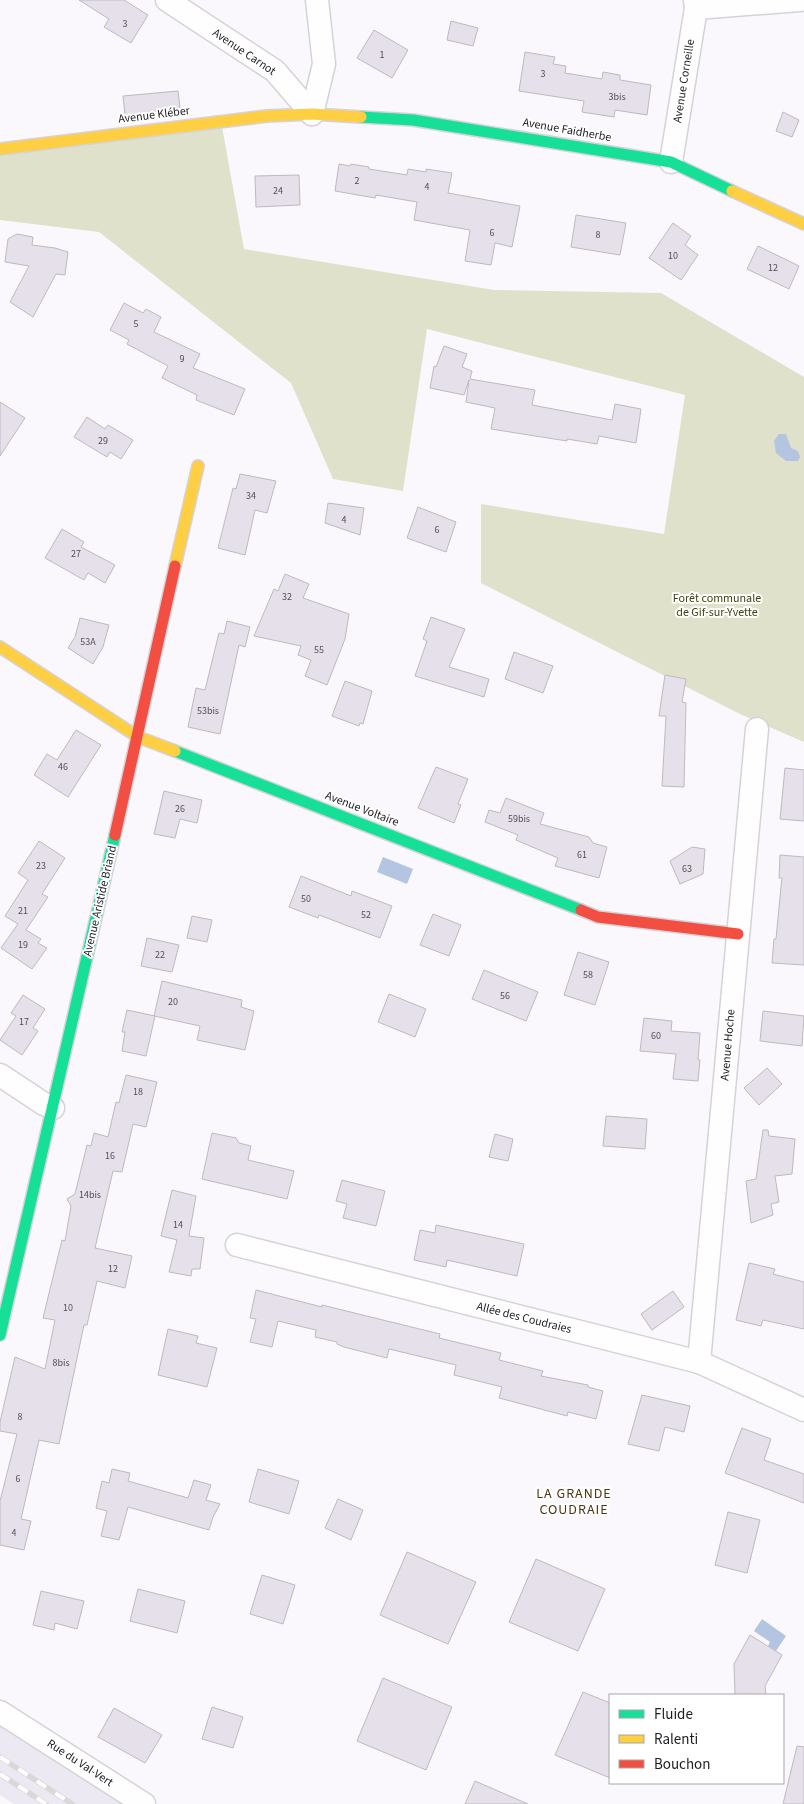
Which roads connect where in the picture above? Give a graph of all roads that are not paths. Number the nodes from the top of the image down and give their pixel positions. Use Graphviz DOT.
graph roads {
  1 [pos="167,0"];
  2 [pos="317,0"];
  3 [pos="800,0"];
  4 [pos="695,4"];
  5 [pos="312,114"];
  6 [pos="0,149"];
  7 [pos="671,162"];
  8 [pos="804,224"];
  9 [pos="198,466"];
  10 [pos="0,647"];
  11 [pos="757,729"];
  12 [pos="138,737"];
  13 [pos="738,934"];
  14 [pos="0,1075"];
  15 [pos="53,1108"];
  16 [pos="237,1245"];
  17 [pos="0,1335"];
  18 [pos="699,1362"];
  19 [pos="804,1410"];
  20 [pos="8,1716"];
  21 [pos="144,1804"];
  1 -- 5 [label="street, Avenue Carnot"];
  2 -- 5 [label="street"];
  3 -- 4 [label="street"];
  4 -- 7 [label="street, Avenue Corneille"];
  5 -- 6 [label="street, Avenue Kléber"];
  5 -- 7 [label="street, Avenue Faidherbe"];
  7 -- 8 [label="street, Avenue Faidherbe"];
  9 -- 12 [label="street, Avenue Aristide Briand"];
  10 -- 12 [label="street, Avenue Voltaire"];
  11 -- 13 [label="street, Avenue Hoche"];
  12 -- 13 [label="street, Avenue Voltaire"];
  12 -- 15 [label="street, Avenue Aristide Briand"];
  13 -- 18 [label="street, Avenue Hoche"];
  14 -- 15 [label="street"];
  15 -- 17 [label="street, Avenue Aristide Briand"];
  16 -- 18 [label="street, Allée des Coudraies"];
  18 -- 19 [label="street, Allée des Coudraies"];
  20 -- 21 [label="street, Rue du Val-Vert"];
}
